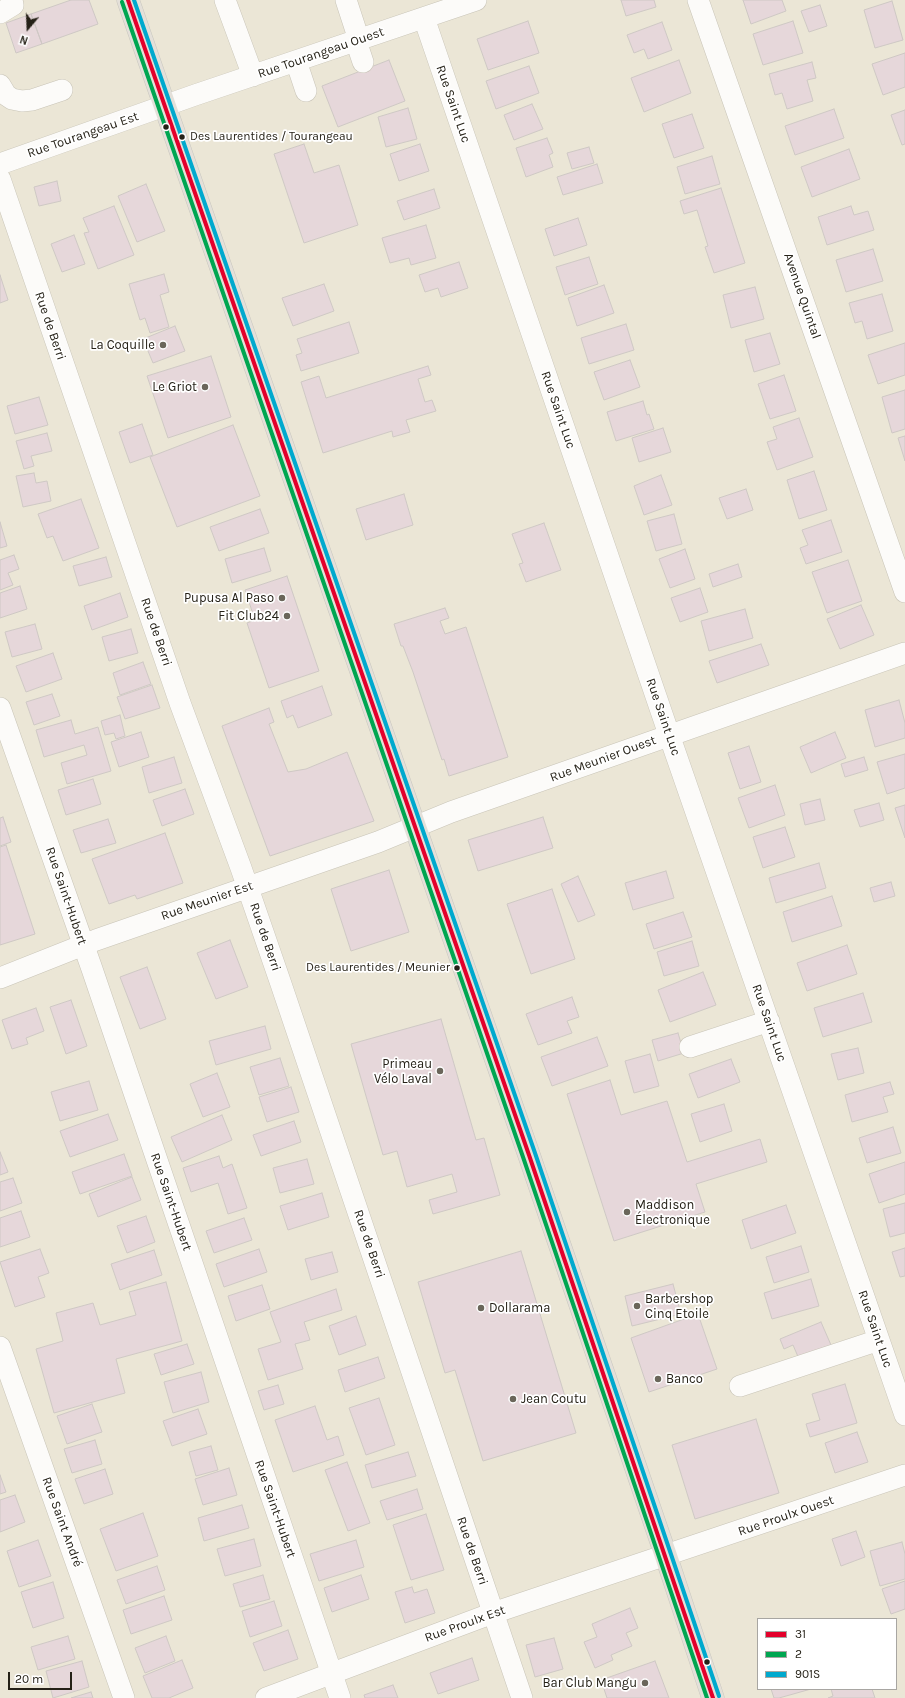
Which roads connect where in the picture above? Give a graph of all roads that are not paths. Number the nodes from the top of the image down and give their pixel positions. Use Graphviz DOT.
graph roads {
  1 [pos="12,0"];
  2 [pos="128,0"];
  3 [pos="226,0"];
  4 [pos="346,0"];
  5 [pos="698,0"];
  6 [pos="465,2"];
  7 [pos="0,13"];
  8 [pos="424,18"];
  9 [pos="358,40"];
  10 [pos="296,61"];
  11 [pos="363,62"];
  12 [pos="253,76"];
  13 [pos="0,85"];
  14 [pos="62,90"];
  15 [pos="306,92"];
  16 [pos="165,106"];
  17 [pos="0,164"];
  18 [pos="0,179"];
  19 [pos="905,592"];
  20 [pos="905,653"];
  21 [pos="0,708"];
  22 [pos="670,735"];
  23 [pos="414,827"];
  24 [pos="247,886"];
  25 [pos="83,945"];
  26 [pos="0,978"];
  27 [pos="769,1021"];
  28 [pos="690,1048"];
  29 [pos="879,1340"];
  30 [pos="0,1347"];
  31 [pos="740,1386"];
  32 [pos="905,1415"];
  33 [pos="905,1476"];
  34 [pos="666,1556"];
  35 [pos="493,1613"];
  36 [pos="332,1674"];
  37 [pos="124,1698"];
  38 [pos="266,1698"];
  39 [pos="340,1698"];
  40 [pos="522,1698"];
  41 [pos="713,1698"];
  1 -- 7 [label="street"];
  2 -- 16 [label="main road"];
  3 -- 12 [label="street"];
  4 -- 9 [label="street"];
  5 -- 19 [label="street, Avenue Quintal"];
  6 -- 8 [label="street, Rue Tourangeau Ouest"];
  8 -- 9 [label="street, Rue Tourangeau Ouest"];
  8 -- 22 [label="street, Rue Saint Luc"];
  9 -- 10 [label="street, Rue Tourangeau Ouest"];
  9 -- 11 [label="street"];
  10 -- 12 [label="street, Rue Tourangeau Ouest"];
  10 -- 15 [label="street"];
  12 -- 16 [label="street, Rue Tourangeau Ouest"];
  13 -- 14 [label="street"];
  16 -- 17 [label="street, Rue Tourangeau Est"];
  16 -- 23 [label="main road"];
  18 -- 24 [label="street, Rue de Berri"];
  20 -- 22 [label="street, Rue Meunier Ouest"];
  21 -- 25 [label="street, Rue Saint-Hubert"];
  22 -- 23 [label="street, Rue Meunier Ouest"];
  22 -- 27 [label="street, Rue Saint Luc"];
  23 -- 24 [label="street, Rue Meunier Est"];
  23 -- 34 [label="main road"];
  24 -- 25 [label="street, Rue Meunier Est"];
  24 -- 35 [label="street, Rue de Berri"];
  25 -- 26 [label="street, Rue Meunier Est"];
  25 -- 36 [label="street, Rue Saint-Hubert"];
  27 -- 28 [label="street"];
  27 -- 29 [label="street, Rue Saint Luc"];
  29 -- 31 [label="street"];
  29 -- 32 [label="street, Rue Saint Luc"];
  30 -- 37 [label="street, Rue Saint André"];
  33 -- 34 [label="street, Rue Proulx Ouest"];
  34 -- 35 [label="street, Rue Proulx Est"];
  34 -- 41 [label="main road"];
  35 -- 36 [label="street, Rue Proulx Est"];
  35 -- 40 [label="street, Rue de Berri"];
  36 -- 38 [label="street, Rue Proulx Est"];
  36 -- 39 [label="street, Rue Saint-Hubert"];
}
